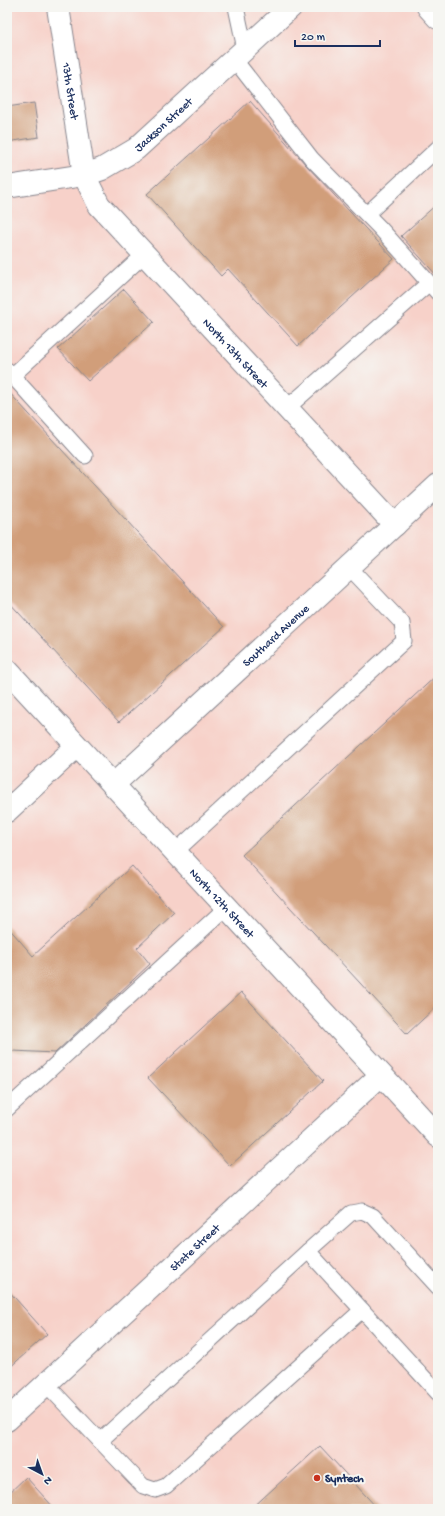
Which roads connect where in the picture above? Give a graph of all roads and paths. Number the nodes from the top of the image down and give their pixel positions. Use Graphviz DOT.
graph roads {
  1 [pos="58,7"];
  2 [pos="236,7"];
  3 [pos="291,7"];
  4 [pos="428,7"];
  5 [pos="438,18"];
  6 [pos="239,54"];
  7 [pos="438,148"];
  8 [pos="84,175"];
  9 [pos="7,187"];
  10 [pos="367,214"];
  11 [pos="145,254"];
  12 [pos="433,288"];
  13 [pos="10,373"];
  14 [pos="287,408"];
  15 [pos="85,456"];
  16 [pos="438,485"];
  17 [pos="395,525"];
  18 [pos="349,567"];
  19 [pos="7,670"];
  20 [pos="77,746"];
  21 [pos="113,785"];
  22 [pos="7,811"];
  23 [pos="175,852"];
  24 [pos="226,908"];
  25 [pos="381,1075"];
  26 [pos="7,1109"];
  27 [pos="438,1136"];
  28 [pos="308,1251"];
  29 [pos="438,1287"];
  30 [pos="362,1310"];
  31 [pos="46,1384"];
  32 [pos="438,1393"];
  33 [pos="7,1420"];
  34 [pos="100,1441"];
  1 -- 8 [label="street, 13th Street"];
  2 -- 6 [label="lane"];
  3 -- 6 [label="street, Jackson Street"];
  4 -- 5 [label="street"];
  6 -- 8 [label="street, Jackson Street"];
  6 -- 10 [label="lane"];
  7 -- 10 [label="lane"];
  8 -- 9 [label="street, Jackson Street"];
  8 -- 11 [label="street, North 13th Street"];
  10 -- 12 [label="lane"];
  11 -- 13 [label="lane"];
  11 -- 14 [label="street, North 13th Street"];
  12 -- 14 [label="lane"];
  13 -- 15 [label="lane"];
  14 -- 17 [label="street, North 13th Street"];
  16 -- 17 [label="street, Southard Avenue"];
  17 -- 18 [label="street, Southard Avenue"];
  18 -- 21 [label="street, Southard Avenue"];
  18 -- 23 [label="lane"];
  19 -- 20 [label="street, North 12th Street"];
  20 -- 21 [label="street, North 12th Street"];
  20 -- 22 [label="street"];
  21 -- 23 [label="street, North 12th Street"];
  23 -- 24 [label="street, North 12th Street"];
  24 -- 25 [label="street, North 12th Street"];
  24 -- 26 [label="lane"];
  25 -- 27 [label="street, North 12th Street"];
  25 -- 31 [label="street, State Street"];
  28 -- 29 [label="lane"];
  28 -- 30 [label="lane"];
  28 -- 34 [label="lane"];
  30 -- 32 [label="lane"];
  30 -- 34 [label="lane"];
  31 -- 33 [label="street, State Street"];
  31 -- 34 [label="lane"];
}
